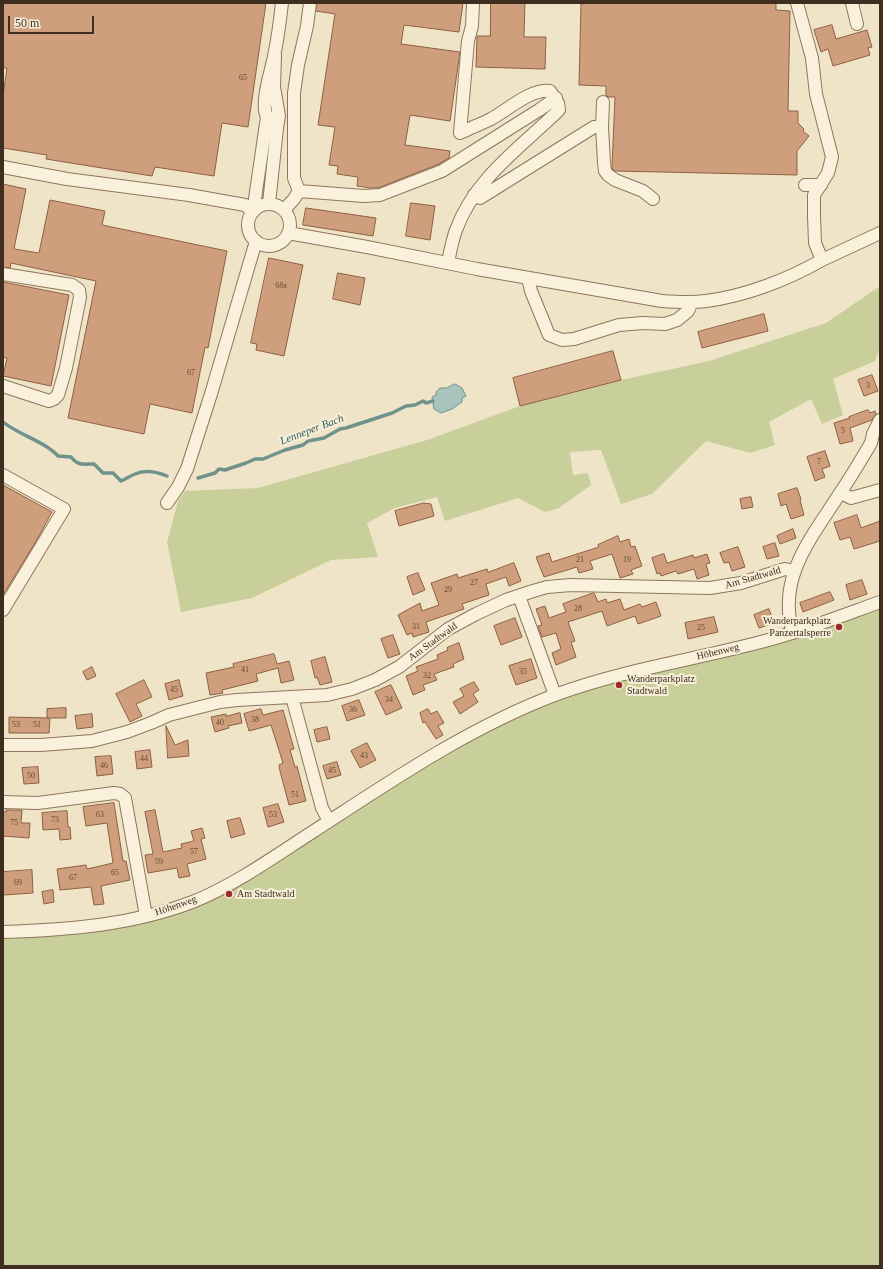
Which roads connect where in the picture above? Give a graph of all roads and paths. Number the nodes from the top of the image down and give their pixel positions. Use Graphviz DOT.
graph roads {
  1 [pos="282,3"];
  2 [pos="310,3"];
  3 [pos="473,3"];
  4 [pos="797,3"];
  5 [pos="852,3"];
  6 [pos="858,24"];
  7 [pos="275,55"];
  8 [pos="556,98"];
  9 [pos="603,102"];
  10 [pos="279,116"];
  11 [pos="267,118"];
  12 [pos="602,127"];
  13 [pos="3,167"];
  14 [pos="805,185"];
  15 [pos="821,185"];
  16 [pos="299,191"];
  17 [pos="474,195"];
  18 [pos="653,199"];
  19 [pos="269,204"];
  20 [pos="284,210"];
  21 [pos="253,212"];
  22 [pos="288,233"];
  23 [pos="880,234"];
  24 [pos="256,241"];
  25 [pos="822,260"];
  26 [pos="448,263"];
  27 [pos="3,274"];
  28 [pos="528,278"];
  29 [pos="692,302"];
  30 [pos="3,386"];
  31 [pos="880,420"];
  32 [pos="3,475"];
  33 [pos="880,490"];
  34 [pos="841,493"];
  35 [pos="167,504"];
  36 [pos="794,571"];
  37 [pos="519,596"];
  38 [pos="880,602"];
  39 [pos="3,610"];
  40 [pos="793,632"];
  41 [pos="555,695"];
  42 [pos="292,697"];
  43 [pos="3,744"];
  44 [pos="3,802"];
  45 [pos="329,822"];
  46 [pos="146,916"];
  47 [pos="3,932"];
  1 -- 7 [label="street"];
  2 -- 16 [label="street"];
  3 -- 8 [label="street"];
  4 -- 15 [label="street"];
  5 -- 6 [label="street"];
  7 -- 10 [label="street"];
  7 -- 11 [label="street"];
  8 -- 16 [label="street"];
  8 -- 17 [label="street"];
  9 -- 12 [label="street"];
  10 -- 11 [label="street"];
  10 -- 19 [label="street"];
  11 -- 21 [label="street"];
  12 -- 17 [label="street"];
  12 -- 18 [label="street"];
  13 -- 21 [label="street"];
  14 -- 15 [label="street"];
  15 -- 25 [label="street"];
  16 -- 20 [label="street"];
  17 -- 26 [label="street"];
  19 -- 20 [label="street"];
  19 -- 21 [label="street"];
  20 -- 22 [label="street"];
  21 -- 24 [label="street"];
  22 -- 24 [label="street"];
  22 -- 26 [label="street"];
  23 -- 25 [label="street"];
  24 -- 35 [label="street"];
  25 -- 29 [label="street"];
  26 -- 28 [label="street"];
  27 -- 30 [label="street"];
  28 -- 29 [label="street"];
  28 -- 29 [label="street"];
  31 -- 34 [label="street, Am Stadtwald"];
  32 -- 39 [label="street"];
  33 -- 34 [label="street"];
  34 -- 36 [label="street, Am Stadtwald"];
  36 -- 37 [label="street, Am Stadtwald"];
  36 -- 40 [label="street, Am Stadtwald"];
  37 -- 41 [label="street"];
  37 -- 42 [label="street, Am Stadtwald"];
  38 -- 40 [label="street, Höhenweg"];
  40 -- 41 [label="street, Höhenweg"];
  41 -- 45 [label="street, Höhenweg"];
  42 -- 43 [label="street, Am Stadtwald"];
  42 -- 45 [label="street"];
  44 -- 46 [label="street"];
  45 -- 46 [label="street, Höhenweg"];
  46 -- 47 [label="street, Höhenweg"];
}
